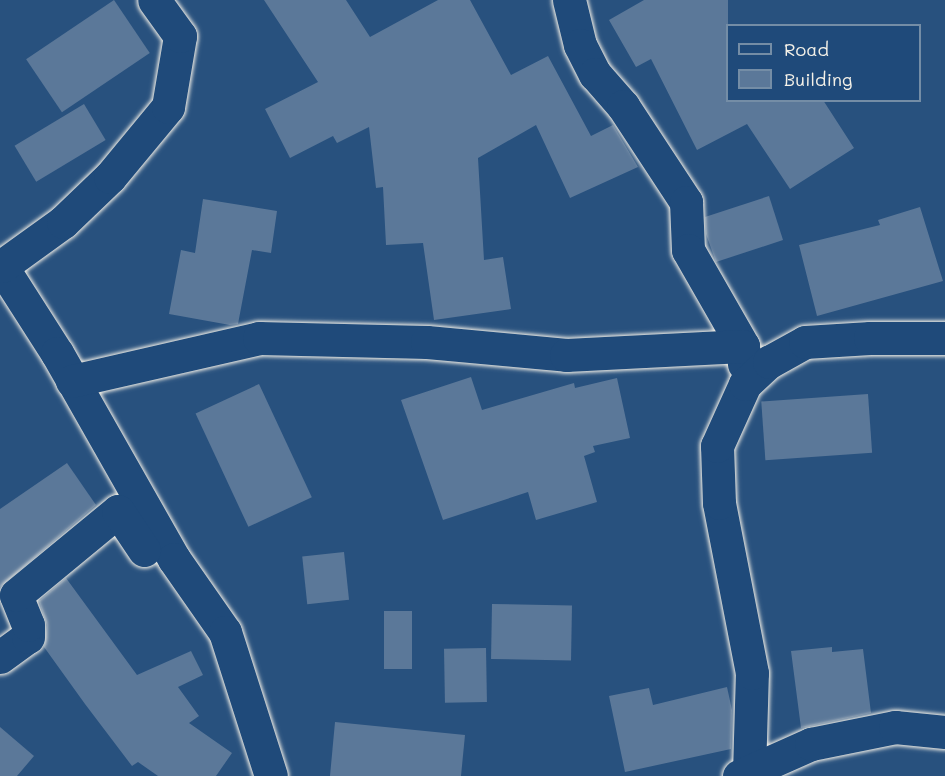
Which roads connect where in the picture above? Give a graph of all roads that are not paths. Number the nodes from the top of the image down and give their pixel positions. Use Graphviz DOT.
graph roads {
  1 [pos="154,0"];
  2 [pos="569,0"];
  3 [pos="1,265"];
  4 [pos="945,338"];
  5 [pos="743,346"];
  6 [pos="72,381"];
  7 [pos="745,384"];
  8 [pos="174,559"];
  9 [pos="0,657"];
  10 [pos="945,732"];
  11 [pos="744,774"];
  12 [pos="271,776"];
  1 -- 3 [label="street"];
  2 -- 5 [label="street"];
  3 -- 6 [label="street"];
  4 -- 7 [label="street"];
  5 -- 6 [label="street"];
  5 -- 7 [label="street"];
  6 -- 8 [label="street"];
  7 -- 11 [label="street"];
  8 -- 9 [label="street"];
  8 -- 12 [label="street"];
  10 -- 11 [label="street"];
}
